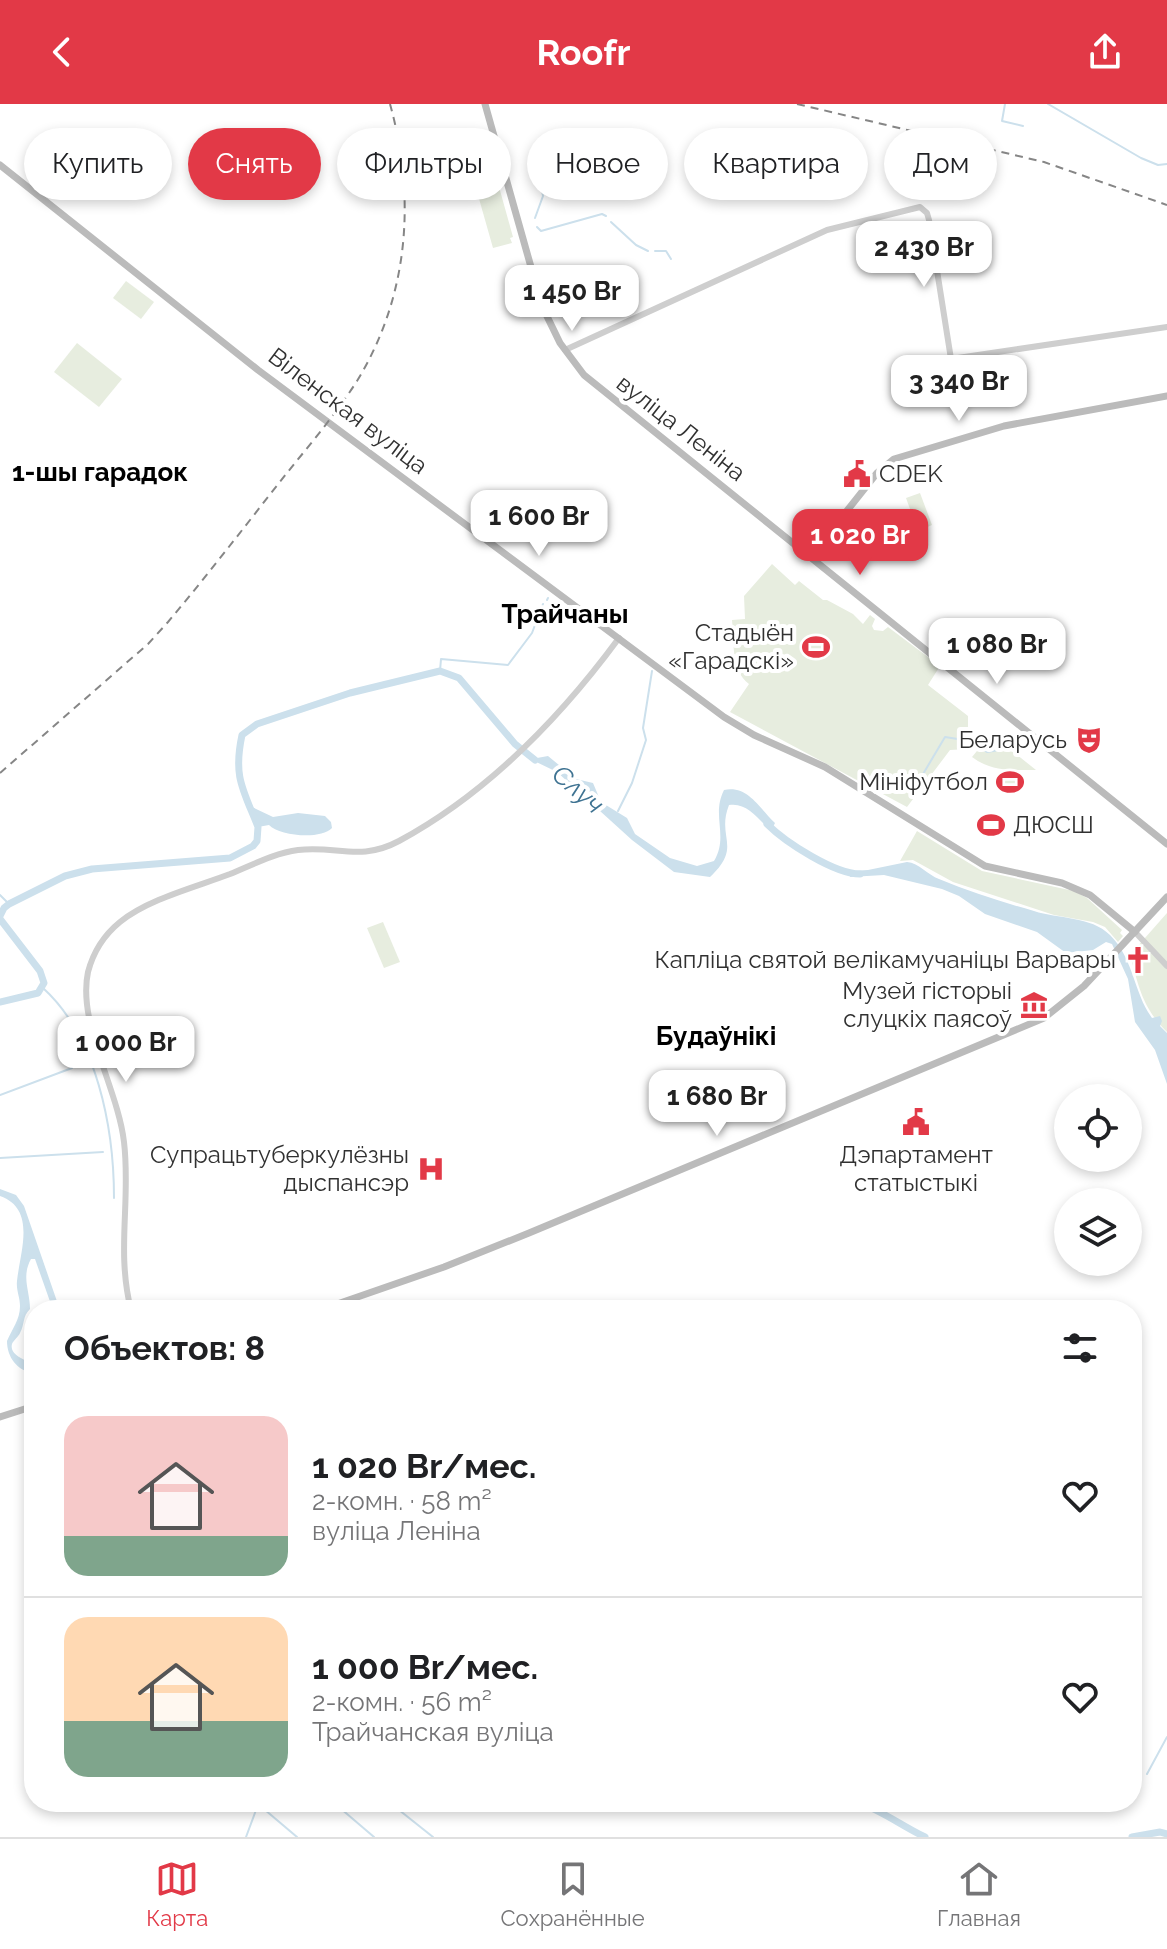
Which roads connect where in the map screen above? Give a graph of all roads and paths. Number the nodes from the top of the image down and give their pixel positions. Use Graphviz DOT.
graph roads {
  1 [pos="485,104"];
  2 [pos="0,165"];
  3 [pos="1167,327"];
  4 [pos="565,350"];
  5 [pos="1167,396"];
  6 [pos="811,556"];
  7 [pos="619,638"];
  8 [pos="1167,844"];
  9 [pos="1167,897"];
  10 [pos="1135,932"];
  11 [pos="1167,966"];
  12 [pos="129,1300"];
  13 [pos="349,1300"];
  14 [pos="24,1409"];
  15 [pos="0,1417"];
  1 -- 4 [label="main road, вуліца Леніна"];
  2 -- 7 [label="main road, Віленская вуліца"];
  3 -- 4 [label="street"];
  4 -- 6 [label="main road, вуліца Леніна"];
  5 -- 6 [label="main road"];
  6 -- 8 [label="main road, вуліца Леніна"];
  7 -- 10 [label="main road, Віленская вуліца"];
  7 -- 12 [label="street"];
  9 -- 10 [label="main road"];
  10 -- 11 [label="street"];
  10 -- 13 [label="main road"];
  14 -- 15 [label="main road"];
}
